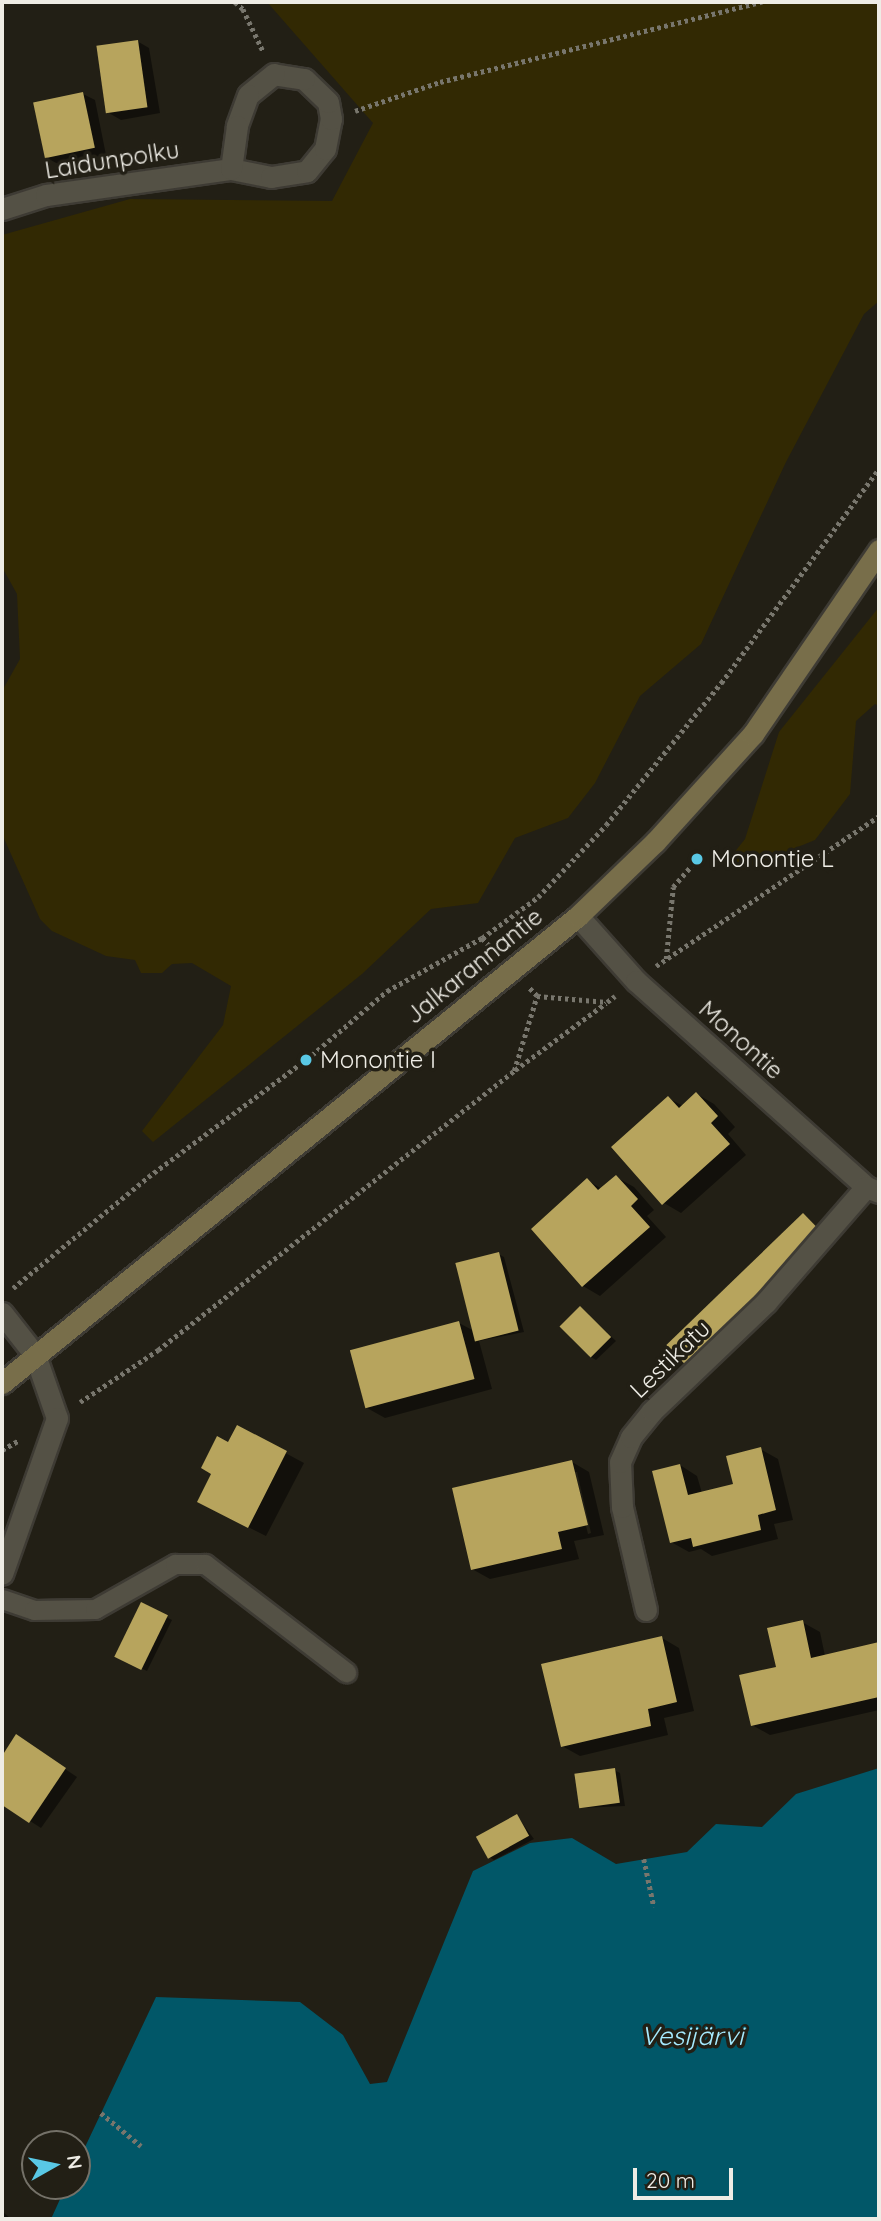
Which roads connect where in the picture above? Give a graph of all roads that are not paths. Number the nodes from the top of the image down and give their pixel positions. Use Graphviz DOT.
graph roads {
  1 [pos="231,169"];
  2 [pos="2,209"];
  3 [pos="879,550"];
  4 [pos="578,916"];
  5 [pos="873,1190"];
  6 [pos="2,1313"];
  7 [pos="35,1355"];
  8 [pos="2,1383"];
  9 [pos="2,1574"];
  10 [pos="2,1599"];
  11 [pos="646,1610"];
  12 [pos="346,1672"];
  1 -- 1 [label="street, Laidunpolku"];
  1 -- 2 [label="street, Laidunpolku"];
  3 -- 4 [label="main road, Jalkarannantie"];
  4 -- 5 [label="street, Monontie"];
  4 -- 7 [label="main road, Jalkarannantie"];
  5 -- 11 [label="street, Lestikatu"];
  6 -- 7 [label="street"];
  7 -- 8 [label="main road, Jalkarannantie"];
  7 -- 9 [label="street"];
  10 -- 12 [label="lane"];
}
